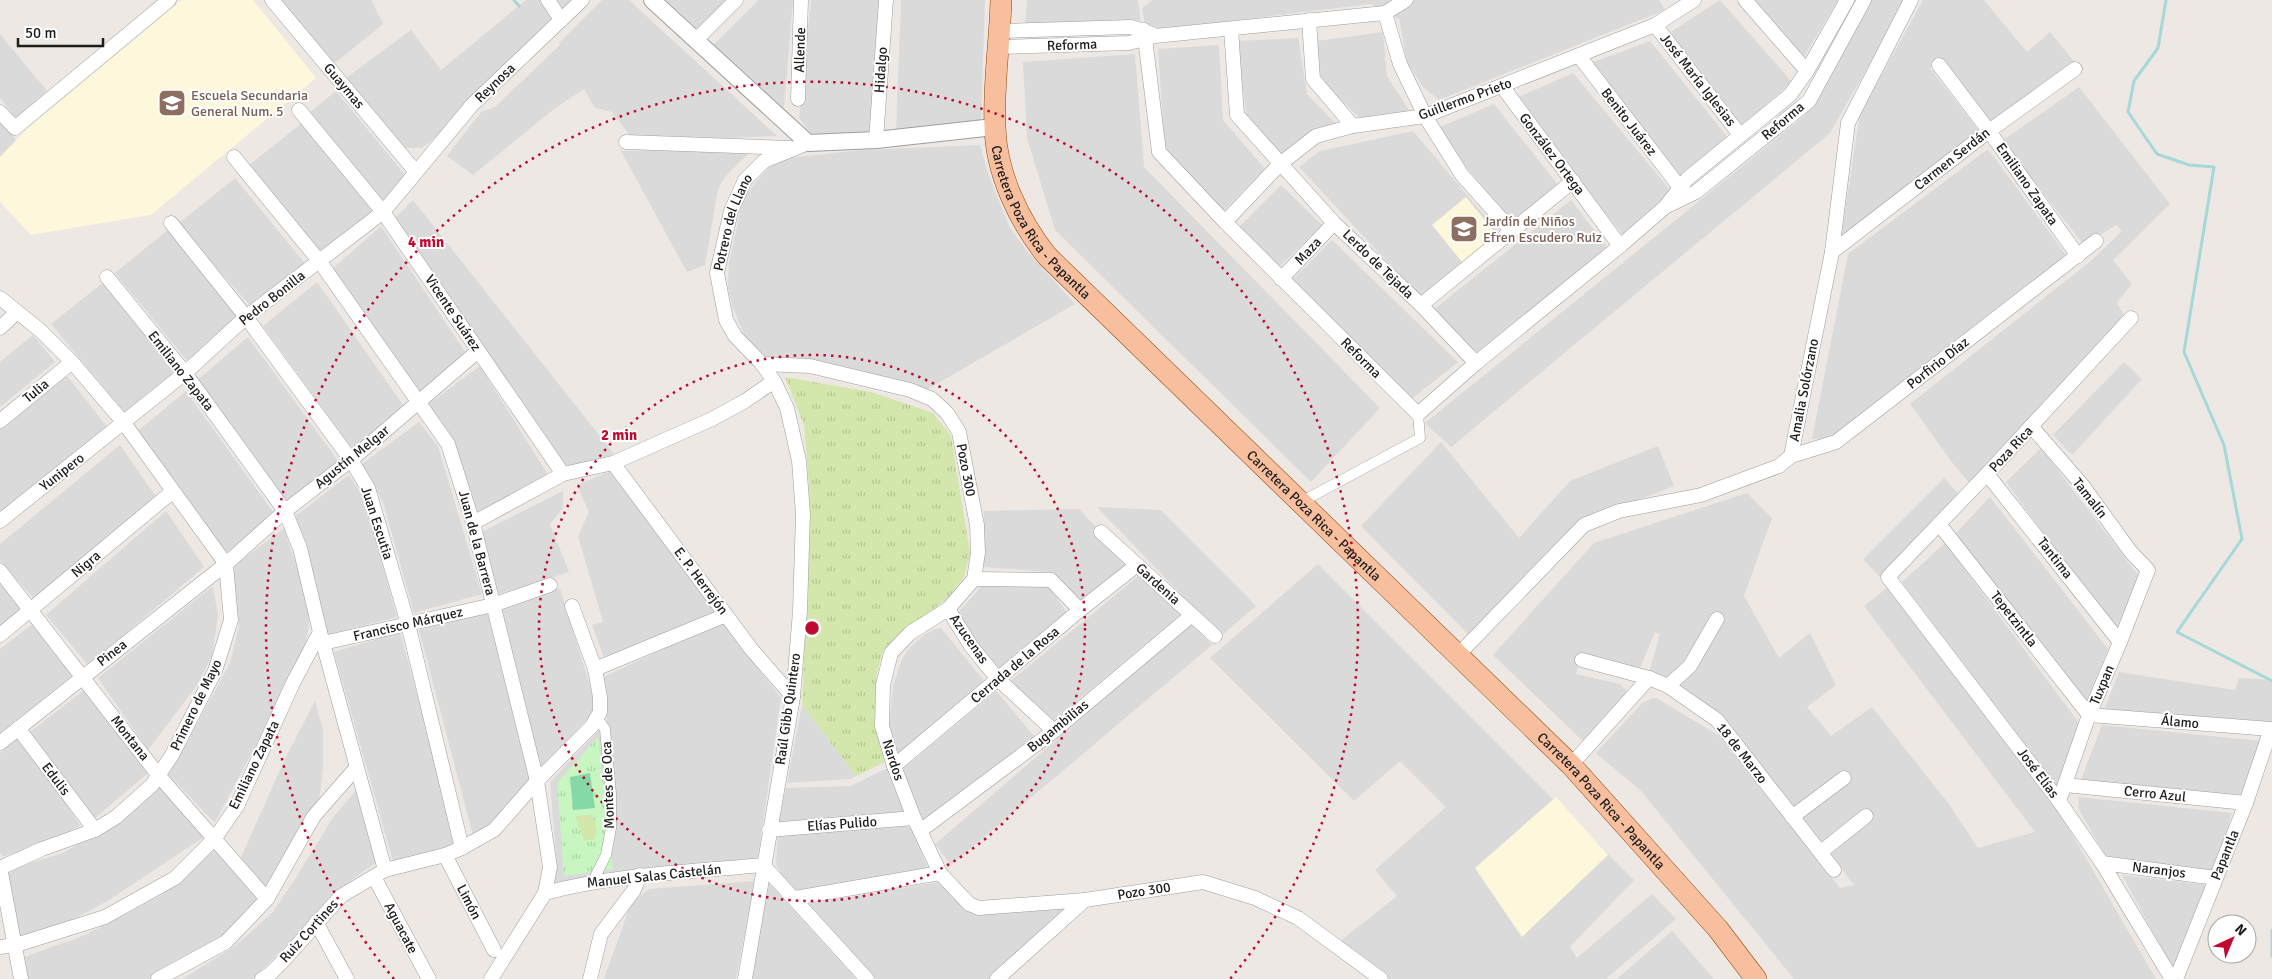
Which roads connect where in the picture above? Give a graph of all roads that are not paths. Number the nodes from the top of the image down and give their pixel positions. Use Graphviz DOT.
graph roads {
  1 [pos="168,0"];
  2 [pos="272,0"];
  3 [pos="548,0"];
  4 [pos="582,0"];
  5 [pos="652,0"];
  6 [pos="736,0"];
  7 [pos="801,0"];
  8 [pos="886,0"];
  9 [pos="1001,0"];
  10 [pos="1406,0"];
  11 [pos="1694,0"];
  12 [pos="1745,0"];
  13 [pos="1847,0"];
  14 [pos="1864,0"];
  15 [pos="1911,0"];
  16 [pos="1385,13"];
  17 [pos="561,20"];
  18 [pos="1309,20"];
  19 [pos="1655,25"];
  20 [pos="1078,29"];
  21 [pos="1231,29"];
  22 [pos="1148,35"];
  23 [pos="1000,39"];
  24 [pos="696,40"];
  25 [pos="1078,45"];
  26 [pos="1579,56"];
  27 [pos="1939,66"];
  28 [pos="2075,69"];
  29 [pos="1807,71"];
  30 [pos="1502,86"];
  31 [pos="798,99"];
  32 [pos="299,110"];
  33 [pos="0,112"];
  34 [pos="1425,116"];
  35 [pos="1353,126"];
  36 [pos="994,128"];
  37 [pos="1989,130"];
  38 [pos="1740,135"];
  39 [pos="876,140"];
  40 [pos="626,142"];
  41 [pos="801,146"];
  42 [pos="234,157"];
  43 [pos="1280,164"];
  44 [pos="416,172"];
  45 [pos="1573,181"];
  46 [pos="1683,192"];
  47 [pos="383,212"];
  48 [pos="1225,222"];
  49 [pos="171,223"];
  50 [pos="1334,223"];
  51 [pos="1512,231"];
  52 [pos="2096,241"];
  53 [pos="1620,246"];
  54 [pos="1832,252"];
  55 [pos="2078,256"];
  56 [pos="320,262"];
  57 [pos="107,276"];
  58 [pos="1281,279"];
  59 [pos="0,298"];
  60 [pos="1421,305"];
  61 [pos="17,312"];
  62 [pos="246,317"];
  63 [pos="2131,318"];
  64 [pos="0,328"];
  65 [pos="478,351"];
  66 [pos="72,362"];
  67 [pos="1476,363"];
  68 [pos="762,364"];
  69 [pos="185,373"];
  70 [pos="774,381"];
  71 [pos="418,402"];
  72 [pos="1418,414"];
  73 [pos="0,421"];
  74 [pos="124,423"];
  75 [pos="2031,426"];
  76 [pos="1791,456"];
  77 [pos="351,460"];
  78 [pos="614,463"];
  79 [pos="563,474"];
  80 [pos="1988,474"];
  81 [pos="172,492"];
  82 [pos="1301,502"];
  83 [pos="285,511"];
  84 [pos="0,521"];
  85 [pos="473,523"];
  86 [pos="1940,524"];
  87 [pos="1101,532"];
  88 [pos="226,564"];
  89 [pos="1137,565"];
  90 [pos="2148,570"];
  91 [pos="0,571"];
  92 [pos="1888,577"];
  93 [pos="974,579"];
  94 [pos="550,585"];
  95 [pos="493,604"];
  96 [pos="572,606"];
  97 [pos="948,609"];
  98 [pos="1080,610"];
  99 [pos="31,611"];
  100 [pos="726,615"];
  101 [pos="1192,615"];
  102 [pos="1717,619"];
  103 [pos="408,624"];
  104 [pos="0,636"];
  105 [pos="1215,636"];
  106 [pos="321,637"];
  107 [pos="2120,642"];
  108 [pos="1458,655"];
  109 [pos="1582,660"];
  110 [pos="595,669"];
  111 [pos="82,676"];
  112 [pos="1649,678"];
  113 [pos="998,679"];
  114 [pos="1668,686"];
  115 [pos="792,697"];
  116 [pos="2089,715"];
  117 [pos="597,718"];
  118 [pos="18,728"];
  119 [pos="2271,729"];
  120 [pos="1054,731"];
  121 [pos="0,743"];
  122 [pos="1571,765"];
  123 [pos="894,766"];
  124 [pos="356,768"];
  125 [pos="159,776"];
  126 [pos="1844,778"];
  127 [pos="537,781"];
  128 [pos="2065,785"];
  129 [pos="2059,801"];
  130 [pos="2246,802"];
  131 [pos="1866,816"];
  132 [pos="1792,817"];
  133 [pos="917,825"];
  134 [pos="95,830"];
  135 [pos="769,830"];
  136 [pos="215,838"];
  137 [pos="462,848"];
  138 [pos="1821,852"];
  139 [pos="445,855"];
  140 [pos="2102,863"];
  141 [pos="763,865"];
  142 [pos="0,868"];
  143 [pos="1834,870"];
  144 [pos="940,873"];
  145 [pos="379,874"];
  146 [pos="640,875"];
  147 [pos="2216,878"];
  148 [pos="592,883"];
  149 [pos="545,893"];
  150 [pos="795,898"];
  151 [pos="267,899"];
  152 [pos="1085,900"];
  153 [pos="316,922"];
  154 [pos="16,945"];
  155 [pos="0,947"];
  156 [pos="494,950"];
  157 [pos="1743,969"];
  158 [pos="268,977"];
  159 [pos="21,979"];
  160 [pos="158,979"];
  161 [pos="347,979"];
  162 [pos="429,979"];
  163 [pos="490,979"];
  164 [pos="590,979"];
  165 [pos="745,979"];
  166 [pos="867,979"];
  167 [pos="997,979"];
  168 [pos="1381,979"];
  169 [pos="1756,979"];
  170 [pos="2172,979"];
  171 [pos="2176,979"];
  1 -- 33 [label="street"];
  2 -- 44 [label="street, Guaymas"];
  3 -- 17 [label="street"];
  4 -- 17 [label="street, Reynosa"];
  5 -- 24 [label="street"];
  6 -- 24 [label="street"];
  7 -- 31 [label="street, Allende"];
  8 -- 39 [label="street, Hidalgo"];
  9 -- 23 [label="main road, Carretera Poza Rica - Papantla"];
  10 -- 16 [label="street, Reforma"];
  11 -- 19 [label="street, Guillermo Prieto"];
  12 -- 29 [label="street"];
  13 -- 29 [label="street, Reforma"];
  14 -- 46 [label="street, Reforma"];
  15 -- 54 [label="street, Amalia Solórzano"];
  16 -- 18 [label="street, Reforma"];
  16 -- 34 [label="street"];
  17 -- 44 [label="street, Reynosa"];
  18 -- 21 [label="street, Reforma"];
  18 -- 35 [label="street"];
  19 -- 26 [label="street, Guillermo Prieto"];
  19 -- 38 [label="street, José María Iglesias"];
  20 -- 22 [label="street, Reforma"];
  20 -- 23 [label="street, Reforma"];
  20 -- 25 [label="street"];
  21 -- 22 [label="street, Reforma"];
  21 -- 43 [label="street, Lerdo de Tejada"];
  22 -- 25 [label="street, Reforma"];
  22 -- 48 [label="street, Reforma"];
  23 -- 25 [label="street, Reforma"];
  23 -- 36 [label="main road, Carretera Poza Rica - Papantla"];
  24 -- 41 [label="street"];
  26 -- 30 [label="street, Guillermo Prieto"];
  26 -- 46 [label="street, Benito Juárez"];
  27 -- 37 [label="street, Emiliano Zapata"];
  28 -- 37 [label="street, Carmen Serdán"];
  29 -- 38 [label="street, Reforma"];
  30 -- 34 [label="street, Guillermo Prieto"];
  30 -- 45 [label="street, González Ortega"];
  32 -- 47 [label="street, Vicente Suárez"];
  34 -- 35 [label="street, Guillermo Prieto"];
  34 -- 51 [label="street"];
  35 -- 43 [label="street, Guillermo Prieto"];
  36 -- 39 [label="street, Potrero del Llano"];
  36 -- 82 [label="main road, Carretera Poza Rica - Papantla"];
  37 -- 54 [label="street, Carmen Serdán"];
  37 -- 55 [label="street, Emiliano Zapata"];
  38 -- 46 [label="street, Reforma"];
  39 -- 41 [label="street, Potrero del Llano"];
  40 -- 41 [label="street"];
  41 -- 68 [label="street, Potrero del Llano"];
  42 -- 56 [label="street, Juan de la Barrera"];
  43 -- 48 [label="street, Guillermo Prieto"];
  43 -- 50 [label="street, Lerdo de Tejada"];
  44 -- 47 [label="street, Pedro Bonilla"];
  45 -- 51 [label="street"];
  45 -- 53 [label="street, González Ortega"];
  46 -- 53 [label="street, Reforma"];
  47 -- 56 [label="street, Pedro Bonilla"];
  47 -- 65 [label="street, Vicente Suárez"];
  48 -- 58 [label="street, Reforma"];
  49 -- 62 [label="street, Juan Escutia"];
  50 -- 58 [label="street, Maza"];
  50 -- 60 [label="street, Lerdo de Tejada"];
  51 -- 60 [label="street"];
  52 -- 55 [label="street, Porfirio Díaz"];
  53 -- 67 [label="street, Reforma"];
  54 -- 76 [label="street, Amalia Solórzano"];
  55 -- 76 [label="street, Porfirio Díaz"];
  56 -- 62 [label="street, Pedro Bonilla"];
  56 -- 71 [label="street, Juan de la Barrera"];
  57 -- 69 [label="street, Emiliano Zapata"];
  58 -- 72 [label="street, Reforma"];
  59 -- 61 [label="street"];
  60 -- 67 [label="street, Lerdo de Tejada"];
  61 -- 64 [label="street"];
  61 -- 66 [label="street"];
  62 -- 69 [label="street, Pedro Bonilla"];
  62 -- 77 [label="street, Juan Escutia"];
  63 -- 75 [label="street, Poza Rica"];
  65 -- 71 [label="street, Agustín Melgar"];
  65 -- 79 [label="street, Vicente Suárez"];
  66 -- 73 [label="street, Tulia"];
  66 -- 74 [label="street"];
  67 -- 72 [label="street, Reforma"];
  68 -- 70 [label="street, Potrero del Llano"];
  68 -- 93 [label="street, Pozo 300"];
  69 -- 74 [label="street, Pedro Bonilla"];
  69 -- 83 [label="street, Emiliano Zapata"];
  70 -- 78 [label="street"];
  70 -- 115 [label="street, Raúl Gibb Quintero"];
  71 -- 77 [label="street, Agustín Melgar"];
  71 -- 85 [label="street, Juan de la Barrera"];
  72 -- 82 [label="street"];
  74 -- 81 [label="street"];
  74 -- 84 [label="street, Yunipero"];
  75 -- 80 [label="street, Poza Rica"];
  75 -- 90 [label="street, Tamalín"];
  76 -- 108 [label="street, Amalia Solórzano"];
  77 -- 83 [label="street, Agustín Melgar"];
  77 -- 103 [label="street, Juan Escutia"];
  78 -- 79 [label="street"];
  78 -- 100 [label="street, E. P. Herrejón"];
  79 -- 85 [label="street"];
  80 -- 86 [label="street, Poza Rica"];
  80 -- 107 [label="street, Tantima"];
  81 -- 88 [label="street"];
  81 -- 99 [label="street, Nigra"];
  82 -- 108 [label="main road, Carretera Poza Rica - Papantla"];
  83 -- 88 [label="street, Agustín Melgar"];
  83 -- 106 [label="street, Emiliano Zapata"];
  85 -- 95 [label="street, Juan de la Barrera"];
  86 -- 92 [label="street, Poza Rica"];
  86 -- 116 [label="street, Tepetzintla"];
  87 -- 89 [label="street, Gardenia"];
  88 -- 111 [label="street, Pinea"];
  88 -- 125 [label="street, Primero de Mayo"];
  89 -- 98 [label="street, Cerrada de la Rosa"];
  89 -- 101 [label="street, Gardenia"];
  90 -- 107 [label="street, Tuxpan"];
  91 -- 99 [label="street, Montana"];
  92 -- 129 [label="street, José Elías"];
  93 -- 97 [label="street"];
  93 -- 98 [label="street"];
  94 -- 95 [label="street, Francisco Márquez"];
  95 -- 103 [label="street, Francisco Márquez"];
  95 -- 127 [label="street, Juan de la Barrera"];
  96 -- 110 [label="street"];
  97 -- 113 [label="street, Azucenas"];
  97 -- 123 [label="street, Nardos"];
  98 -- 113 [label="street, Cerrada de la Rosa"];
  99 -- 104 [label="street, Nigra"];
  99 -- 111 [label="street, Montana"];
  100 -- 110 [label="street"];
  100 -- 115 [label="street, E. P. Herrejón"];
  101 -- 105 [label="street, Gardenia"];
  101 -- 120 [label="street, Bugambilias"];
  102 -- 114 [label="street"];
  103 -- 106 [label="street, Francisco Márquez"];
  103 -- 137 [label="street, Juan Escutia"];
  106 -- 124 [label="street, Emiliano Zapata"];
  106 -- 136 [label="street, Emiliano Zapata"];
  107 -- 116 [label="street, Tuxpan"];
  108 -- 122 [label="main road, Carretera Poza Rica - Papantla"];
  109 -- 112 [label="street, 18 de Marzo"];
  110 -- 117 [label="street"];
  111 -- 118 [label="street, Pinea"];
  111 -- 125 [label="street, Montana"];
  112 -- 114 [label="street, 18 de Marzo"];
  112 -- 122 [label="street"];
  113 -- 120 [label="street, Azucenas"];
  113 -- 123 [label="street, Cerrada de la Rosa"];
  114 -- 132 [label="street, 18 de Marzo"];
  115 -- 135 [label="street, Raúl Gibb Quintero"];
  116 -- 119 [label="street, Álamo"];
  116 -- 128 [label="street, Tuxpan"];
  117 -- 127 [label="street"];
  117 -- 148 [label="street, Montes de Oca"];
  118 -- 121 [label="street, Pinea"];
  118 -- 134 [label="street, Edulis"];
  119 -- 130 [label="street, Papantla"];
  120 -- 133 [label="street, Bugambilias"];
  122 -- 157 [label="main road, Carretera Poza Rica - Papantla"];
  123 -- 133 [label="street, Nardos"];
  124 -- 145 [label="street, Emiliano Zapata"];
  124 -- 151 [label="street"];
  125 -- 134 [label="street, Primero de Mayo"];
  125 -- 136 [label="street, Montana"];
  126 -- 132 [label="street"];
  127 -- 137 [label="street"];
  127 -- 149 [label="street, Juan de la Barrera"];
  128 -- 129 [label="street, Tuxpan"];
  128 -- 130 [label="street, Cerro Azul"];
  129 -- 140 [label="street, José Elías"];
  130 -- 147 [label="street, Papantla"];
  131 -- 138 [label="street"];
  132 -- 138 [label="street, 18 de Marzo"];
  133 -- 135 [label="street, Elías Pulido"];
  133 -- 144 [label="street, Pozo 300"];
  134 -- 142 [label="street, Primero de Mayo"];
  135 -- 141 [label="street, Raúl Gibb Quintero"];
  136 -- 151 [label="street, Montana"];
  136 -- 154 [label="street, Emiliano Zapata"];
  137 -- 139 [label="street"];
  138 -- 143 [label="street, 18 de Marzo"];
  139 -- 145 [label="street"];
  139 -- 156 [label="street, Limón"];
  140 -- 147 [label="street, Naranjos"];
  140 -- 170 [label="street, José Elías"];
  141 -- 146 [label="street, Manuel Salas Castelán"];
  141 -- 150 [label="street"];
  141 -- 165 [label="street, Raúl Gibb Quintero"];
  142 -- 154 [label="street"];
  144 -- 150 [label="street"];
  144 -- 152 [label="street, Pozo 300"];
  145 -- 153 [label="street, Ruiz Cortines"];
  145 -- 162 [label="street, Aguacate"];
  146 -- 148 [label="street, Manuel Salas Castelán"];
  146 -- 164 [label="street"];
  147 -- 171 [label="street, Papantla"];
  148 -- 149 [label="street, Manuel Salas Castelán"];
  149 -- 163 [label="street, Juan de la Barrera"];
  150 -- 166 [label="street"];
  151 -- 160 [label="street"];
  152 -- 167 [label="street"];
  152 -- 168 [label="street, Pozo 300"];
  153 -- 158 [label="street, Ruiz Cortines"];
  153 -- 161 [label="street"];
  154 -- 155 [label="street, Emiliano Zapata"];
  154 -- 159 [label="street"];
  157 -- 169 [label="main road, Carretera Poza Rica - Papantla"];
}
